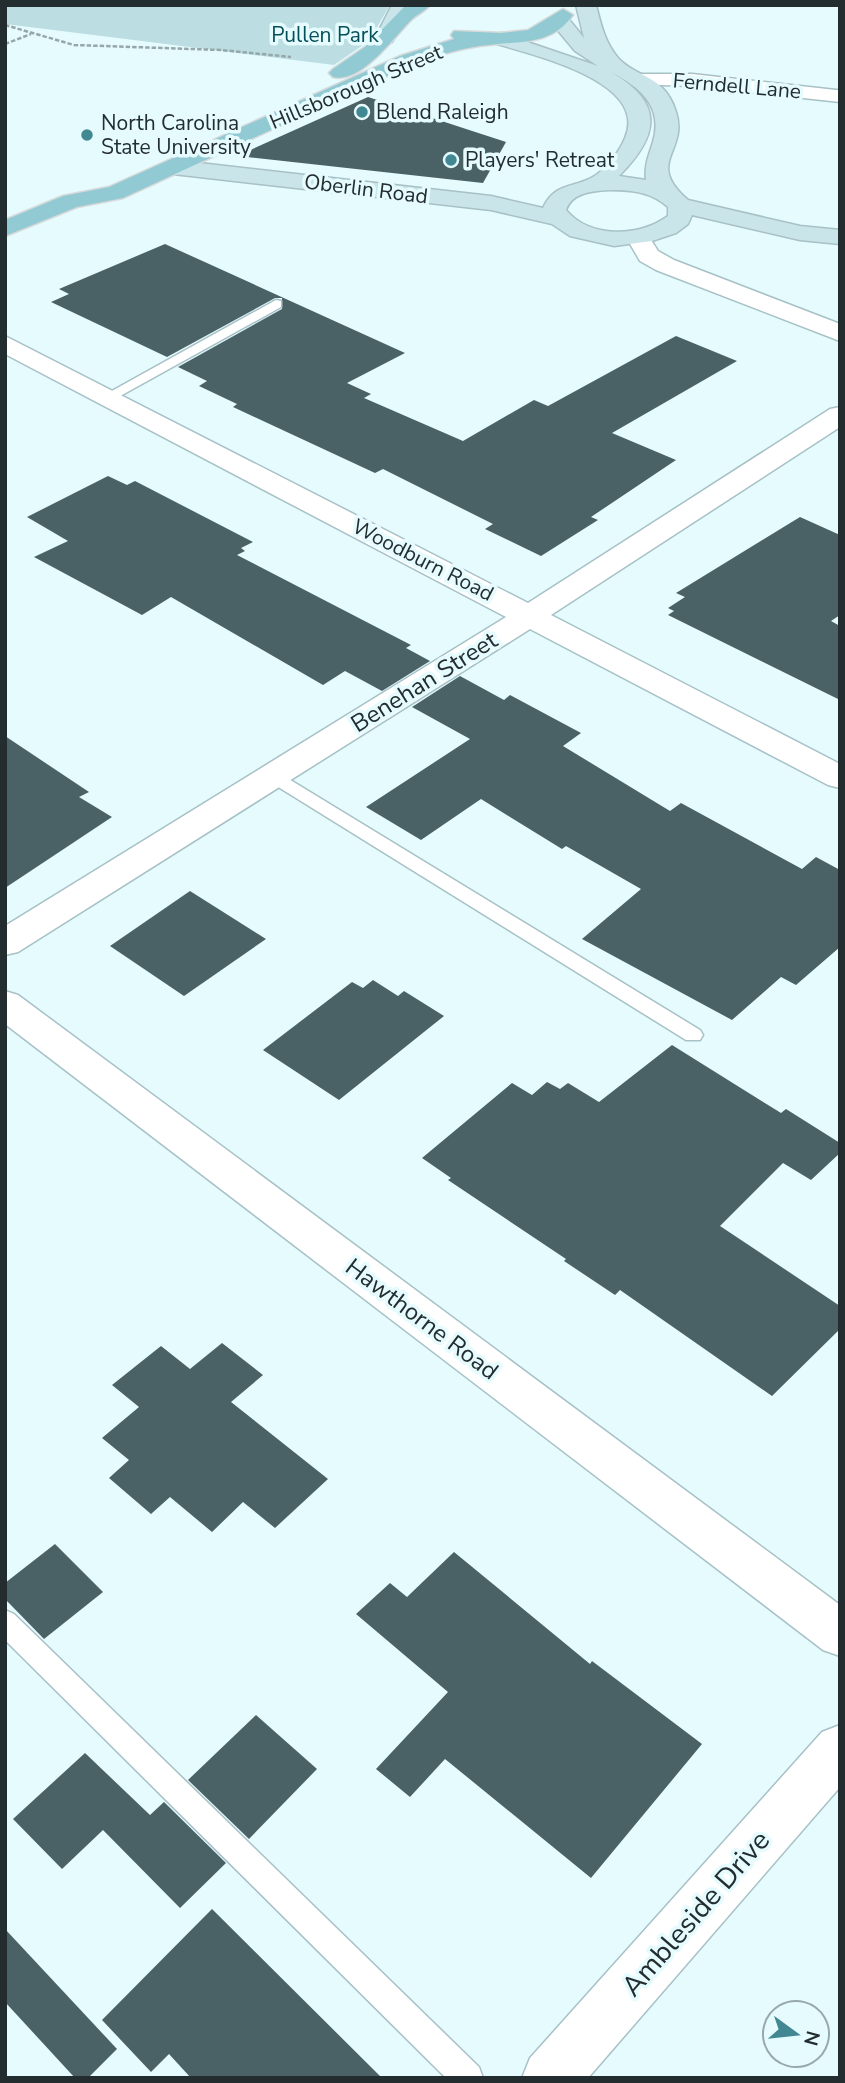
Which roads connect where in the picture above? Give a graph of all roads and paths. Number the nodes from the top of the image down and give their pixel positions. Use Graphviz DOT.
graph roads {
  1 [pos="402,5"];
  2 [pos="423,5"];
  3 [pos="586,5"];
  4 [pos="564,12"];
  5 [pos="5,25"];
  6 [pos="31,33"];
  7 [pos="385,38"];
  8 [pos="494,39"];
  9 [pos="5,44"];
  10 [pos="291,57"];
  11 [pos="617,69"];
  12 [pos="638,79"];
  13 [pos="836,96"];
  14 [pos="173,167"];
  15 [pos="599,184"];
  16 [pos="672,199"];
  17 [pos="71,201"];
  18 [pos="558,218"];
  19 [pos="5,229"];
  20 [pos="664,231"];
  21 [pos="800,233"];
  22 [pos="638,237"];
  23 [pos="840,237"];
  24 [pos="276,304"];
  25 [pos="840,333"];
  26 [pos="5,344"];
  27 [pos="108,397"];
  28 [pos="840,415"];
  29 [pos="530,615"];
  30 [pos="274,776"];
  31 [pos="840,778"];
  32 [pos="5,943"];
  33 [pos="5,1004"];
  34 [pos="693,1035"];
  35 [pos="5,1622"];
  36 [pos="840,1634"];
  37 [pos="840,1749"];
  38 [pos="468,2078"];
  39 [pos="550,2078"];
  1 -- 7 [label="main road"];
  2 -- 7 [label="main road, Hillsborough Street"];
  2 -- 8 [label="main road"];
  3 -- 11 [label="main road"];
  4 -- 8 [label="main road, Hillsborough Street"];
  4 -- 11 [label="main road"];
  5 -- 6 [label="path"];
  6 -- 9 [label="path"];
  6 -- 10 [label="path"];
  7 -- 17 [label="main road, Hillsborough Street"];
  8 -- 14 [label="main road, Hillsborough Street"];
  8 -- 15 [label="main road"];
  11 -- 12 [label="main road"];
  12 -- 13 [label="street, Ferndell Lane"];
  12 -- 16 [label="main road"];
  14 -- 17 [label="main road, Hillsborough Street"];
  14 -- 18 [label="main road, Oberlin Road"];
  15 -- 16 [label="main road"];
  15 -- 18 [label="main road"];
  16 -- 20 [label="main road"];
  16 -- 21 [label="main road"];
  17 -- 19 [label="main road, Hillsborough Street"];
  18 -- 22 [label="main road, Oberlin Road"];
  20 -- 21 [label="main road"];
  20 -- 22 [label="main road, Oberlin Road"];
  21 -- 23 [label="main road"];
  22 -- 25 [label="street"];
  24 -- 27 [label="lane"];
  26 -- 27 [label="street, Woodburn Road"];
  27 -- 29 [label="street, Woodburn Road"];
  28 -- 29 [label="street, Benehan Street"];
  29 -- 30 [label="street, Benehan Street"];
  29 -- 31 [label="street, Woodburn Road"];
  30 -- 32 [label="street, Benehan Street"];
  30 -- 34 [label="lane"];
  33 -- 36 [label="street, Hawthorne Road"];
  35 -- 38 [label="lane"];
  37 -- 39 [label="street, Ambleside Drive"];
}
